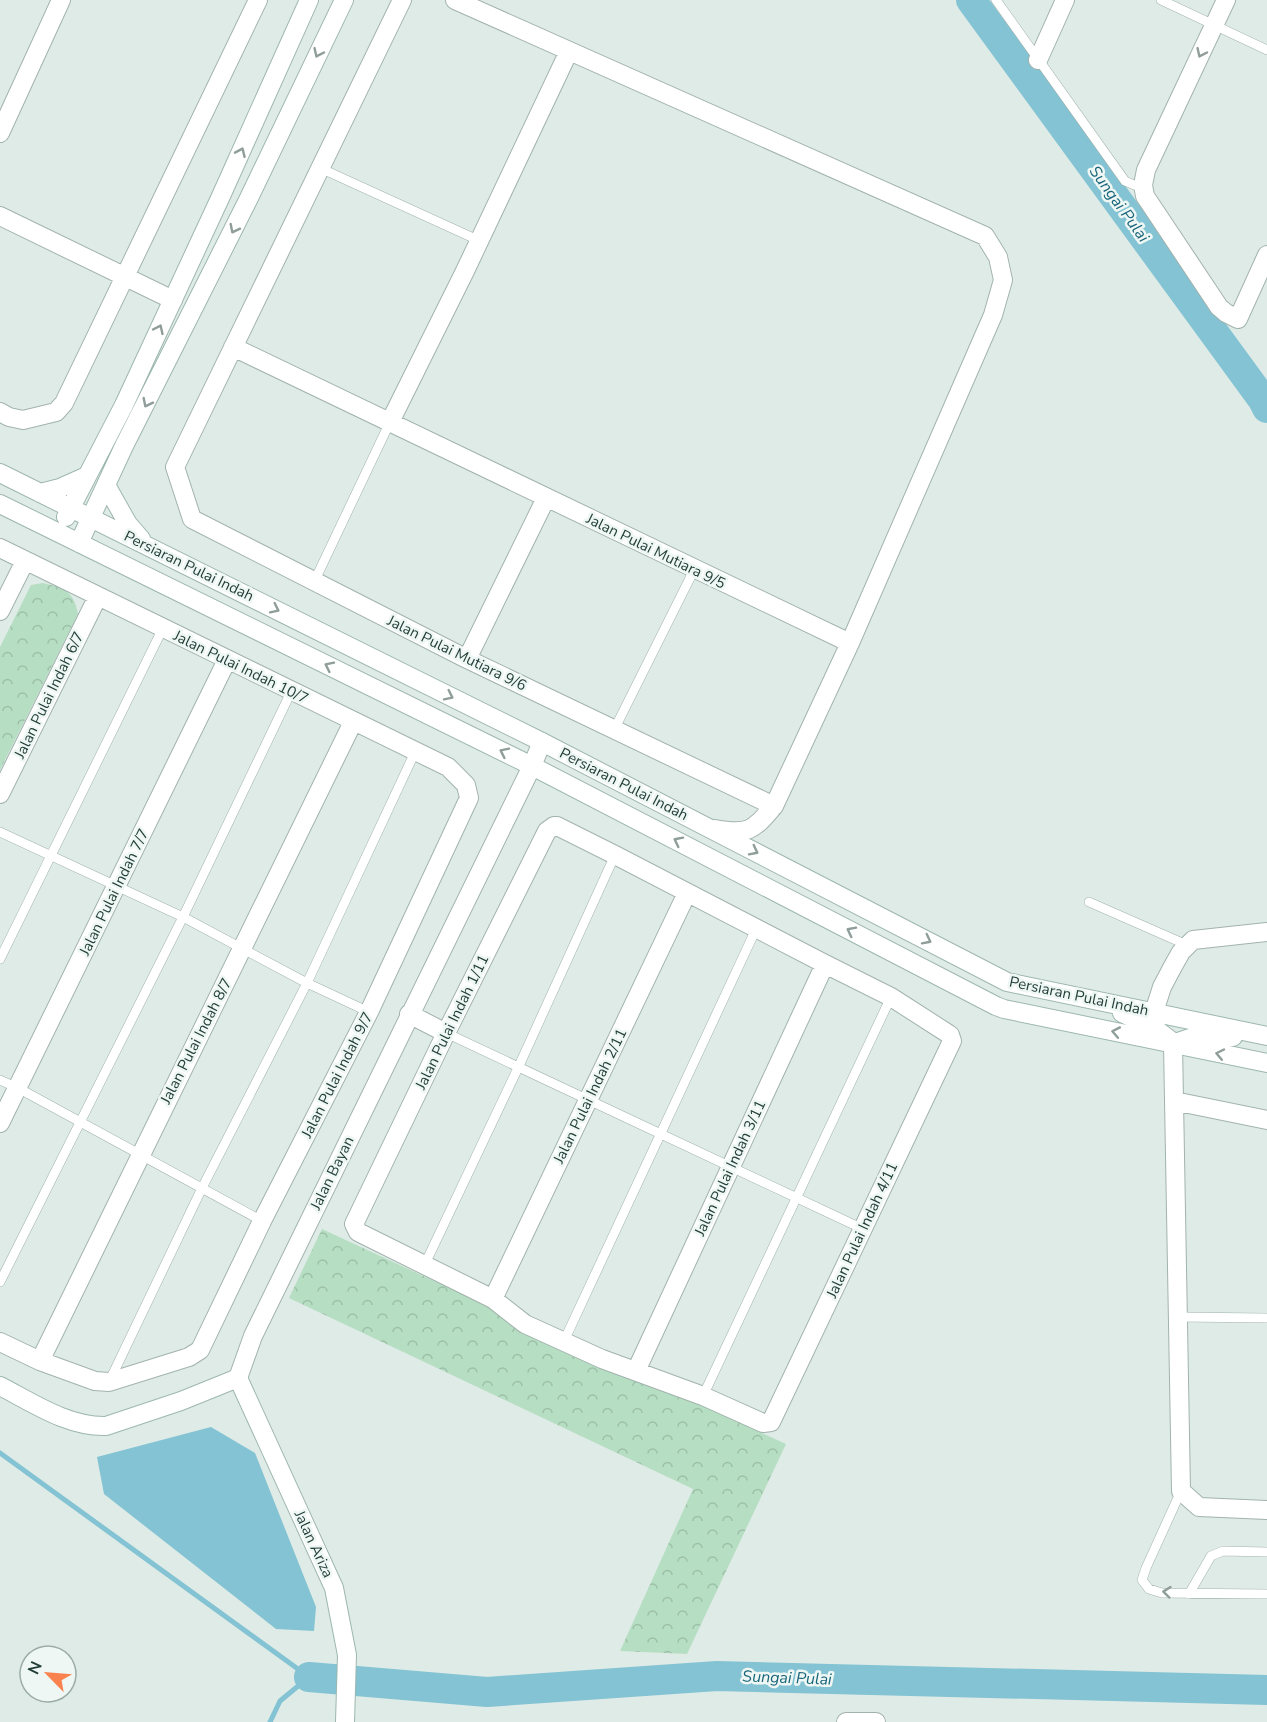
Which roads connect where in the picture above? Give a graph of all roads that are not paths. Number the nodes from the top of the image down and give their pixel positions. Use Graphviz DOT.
graph roads {
  1 [pos="61,0"];
  2 [pos="258,0"];
  3 [pos="309,0"];
  4 [pos="344,0"];
  5 [pos="402,0"];
  6 [pos="455,0"];
  7 [pos="996,0"];
  8 [pos="1065,0"];
  9 [pos="1161,0"];
  10 [pos="1226,0"];
  11 [pos="1215,25"];
  12 [pos="1267,50"];
  13 [pos="569,51"];
  14 [pos="1038,60"];
  15 [pos="0,133"];
  16 [pos="320,168"];
  17 [pos="1143,185"];
  18 [pos="0,216"];
  19 [pos="480,241"];
  20 [pos="1267,255"];
  21 [pos="125,276"];
  22 [pos="173,300"];
  23 [pos="233,347"];
  24 [pos="0,412"];
  25 [pos="390,422"];
  26 [pos="0,473"];
  27 [pos="87,476"];
  28 [pos="106,485"];
  29 [pos="39,493"];
  30 [pos="546,498"];
  31 [pos="0,504"];
  32 [pos="71,508"];
  33 [pos="91,517"];
  34 [pos="58,532"];
  35 [pos="79,543"];
  36 [pos="146,544"];
  37 [pos="0,548"];
  38 [pos="25,561"];
  39 [pos="694,570"];
  40 [pos="315,582"];
  41 [pos="98,596"];
  42 [pos="0,611"];
  43 [pos="163,628"];
  44 [pos="850,643"];
  45 [pos="467,659"];
  46 [pos="227,660"];
  47 [pos="291,692"];
  48 [pos="354,722"];
  49 [pos="614,730"];
  50 [pos="542,742"];
  51 [pos="416,750"];
  52 [pos="532,766"];
  53 [pos="0,794"];
  54 [pos="469,798"];
  55 [pos="774,806"];
  56 [pos="710,828"];
  57 [pos="0,832"];
  58 [pos="51,854"];
  59 [pos="615,855"];
  60 [pos="117,886"];
  61 [pos="687,893"];
  62 [pos="1089,902"];
  63 [pos="183,917"];
  64 [pos="757,927"];
  65 [pos="1267,932"];
  66 [pos="1187,945"];
  67 [pos="243,949"];
  68 [pos="0,959"];
  69 [pos="825,964"];
  70 [pos="307,983"];
  71 [pos="891,997"];
  72 [pos="1086,999"];
  73 [pos="369,1012"];
  74 [pos="1154,1012"];
  75 [pos="409,1014"];
  76 [pos="446,1033"];
  77 [pos="1267,1036"];
  78 [pos="1173,1044"];
  79 [pos="1267,1064"];
  80 [pos="518,1068"];
  81 [pos="0,1080"];
  82 [pos="18,1088"];
  83 [pos="588,1100"];
  84 [pos="1174,1101"];
  85 [pos="1267,1120"];
  86 [pos="81,1122"];
  87 [pos="0,1123"];
  88 [pos="660,1134"];
  89 [pos="140,1153"];
  90 [pos="730,1166"];
  91 [pos="202,1188"];
  92 [pos="797,1197"];
  93 [pos="262,1221"];
  94 [pos="863,1229"];
  95 [pos="425,1264"];
  96 [pos="0,1282"];
  97 [pos="493,1299"];
  98 [pos="1178,1317"];
  99 [pos="1267,1318"];
  100 [pos="564,1341"];
  101 [pos="0,1342"];
  102 [pos="40,1361"];
  103 [pos="636,1371"];
  104 [pos="238,1378"];
  105 [pos="109,1382"];
  106 [pos="0,1386"];
  107 [pos="703,1396"];
  108 [pos="1181,1491"];
  109 [pos="1267,1510"];
  110 [pos="1267,1552"];
  111 [pos="1189,1594"];
  112 [pos="1267,1594"];
  113 [pos="345,1722"];
  114 [pos="846,1722"];
  115 [pos="876,1722"];
  1 -- 15 [label="street"];
  2 -- 21 [label="street"];
  22 -- 3 [label="street, one-way"];
  4 -- 28 [label="street, one-way"];
  5 -- 16 [label="street"];
  6 -- 13 [label="street"];
  7 -- 14 [label="lane"];
  8 -- 14 [label="street"];
  9 -- 11 [label="lane"];
  10 -- 11 [label="street"];
  11 -- 12 [label="lane"];
  11 -- 17 [label="street, one-way"];
  13 -- 19 [label="street"];
  13 -- 44 [label="street"];
  14 -- 17 [label="lane"];
  16 -- 19 [label="lane"];
  16 -- 23 [label="street"];
  17 -- 20 [label="street"];
  18 -- 21 [label="street"];
  19 -- 25 [label="street"];
  21 -- 22 [label="street"];
  21 -- 24 [label="street"];
  27 -- 22 [label="street, one-way"];
  23 -- 25 [label="street, Jalan Pulai Mutiara 9/5"];
  23 -- 40 [label="street, Jalan Pulai Mutiara 9/6"];
  25 -- 30 [label="street, Jalan Pulai Mutiara 9/5"];
  25 -- 40 [label="lane"];
  26 -- 29 [label="street, Persiaran Pulai Indah"];
  27 -- 29 [label="street"];
  27 -- 32 [label="street"];
  28 -- 33 [label="street"];
  28 -- 36 [label="street"];
  29 -- 32 [label="street, Persiaran Pulai Indah"];
  30 -- 39 [label="street, Jalan Pulai Mutiara 9/5"];
  30 -- 45 [label="street"];
  31 -- 34 [label="street, Persiaran Pulai Indah"];
  32 -- 33 [label="street, Persiaran Pulai Indah"];
  32 -- 34 [label="street"];
  33 -- 35 [label="street"];
  33 -- 36 [label="street, Persiaran Pulai Indah"];
  34 -- 35 [label="street, Persiaran Pulai Indah"];
  52 -- 35 [label="street, Persiaran Pulai Indah, one-way"];
  36 -- 50 [label="street, Persiaran Pulai Indah, one-way"];
  37 -- 38 [label="street, Jalan Pulai Indah 10/7"];
  38 -- 41 [label="street, Jalan Pulai Indah 10/7"];
  38 -- 42 [label="street"];
  39 -- 44 [label="street, Jalan Pulai Mutiara 9/5"];
  39 -- 49 [label="lane"];
  40 -- 45 [label="street, Jalan Pulai Mutiara 9/6"];
  41 -- 43 [label="street, Jalan Pulai Indah 10/7"];
  41 -- 53 [label="street, Jalan Pulai Indah 6/7"];
  43 -- 46 [label="street, Jalan Pulai Indah 10/7"];
  43 -- 58 [label="lane"];
  44 -- 55 [label="street"];
  45 -- 49 [label="street, Jalan Pulai Mutiara 9/6"];
  46 -- 47 [label="street, Jalan Pulai Indah 10/7"];
  46 -- 60 [label="street, Jalan Pulai Indah 7/7"];
  47 -- 48 [label="street, Jalan Pulai Indah 10/7"];
  47 -- 63 [label="lane"];
  48 -- 51 [label="street, Jalan Pulai Indah 10/7"];
  48 -- 67 [label="street, Jalan Pulai Indah 8/7"];
  49 -- 55 [label="street, Jalan Pulai Mutiara 9/6"];
  50 -- 52 [label="street, Jalan Bayan"];
  50 -- 56 [label="street, Persiaran Pulai Indah"];
  51 -- 54 [label="street, Jalan Pulai Indah 10/7"];
  51 -- 70 [label="lane"];
  52 -- 75 [label="street, Jalan Bayan"];
  78 -- 52 [label="street, Persiaran Pulai Indah, one-way"];
  54 -- 73 [label="street, Jalan Pulai Indah 9/7"];
  55 -- 56 [label="street"];
  56 -- 72 [label="street, Persiaran Pulai Indah, one-way"];
  57 -- 58 [label="lane"];
  58 -- 60 [label="lane"];
  58 -- 68 [label="lane"];
  59 -- 61 [label="street"];
  59 -- 76 [label="street, Jalan Pulai Indah 1/11"];
  59 -- 80 [label="lane"];
  60 -- 63 [label="lane"];
  60 -- 82 [label="street, Jalan Pulai Indah 7/7"];
  61 -- 64 [label="street"];
  61 -- 83 [label="street, Jalan Pulai Indah 2/11"];
  62 -- 66 [label="lane"];
  63 -- 67 [label="lane"];
  63 -- 86 [label="lane"];
  64 -- 69 [label="street"];
  64 -- 88 [label="lane"];
  65 -- 66 [label="street"];
  66 -- 74 [label="street"];
  67 -- 70 [label="lane"];
  67 -- 89 [label="street, Jalan Pulai Indah 8/7"];
  69 -- 71 [label="street"];
  69 -- 90 [label="street, Jalan Pulai Indah 3/11"];
  70 -- 73 [label="lane"];
  70 -- 91 [label="lane"];
  71 -- 92 [label="lane"];
  71 -- 94 [label="street, Jalan Pulai Indah 4/11"];
  72 -- 74 [label="street, Persiaran Pulai Indah"];
  72 -- 78 [label="street"];
  73 -- 93 [label="street, Jalan Pulai Indah 9/7"];
  74 -- 77 [label="street, Persiaran Pulai Indah"];
  75 -- 76 [label="street"];
  75 -- 104 [label="street, Jalan Bayan"];
  76 -- 80 [label="lane"];
  76 -- 95 [label="street, Jalan Pulai Indah 1/11"];
  77 -- 78 [label="street"];
  79 -- 78 [label="street, Persiaran Pulai Indah, one-way"];
  78 -- 84 [label="street"];
  80 -- 83 [label="lane"];
  80 -- 95 [label="lane"];
  81 -- 82 [label="lane"];
  82 -- 86 [label="lane"];
  82 -- 87 [label="street, Jalan Pulai Indah 7/7"];
  83 -- 88 [label="lane"];
  83 -- 97 [label="street, Jalan Pulai Indah 2/11"];
  84 -- 85 [label="street"];
  84 -- 98 [label="street"];
  86 -- 89 [label="lane"];
  86 -- 96 [label="lane"];
  88 -- 90 [label="lane"];
  88 -- 100 [label="lane"];
  89 -- 91 [label="lane"];
  89 -- 102 [label="street, Jalan Pulai Indah 8/7"];
  90 -- 92 [label="lane"];
  90 -- 103 [label="street, Jalan Pulai Indah 3/11"];
  91 -- 93 [label="lane"];
  91 -- 105 [label="lane"];
  92 -- 94 [label="lane"];
  92 -- 107 [label="lane"];
  93 -- 105 [label="street, Jalan Pulai Indah 9/7"];
  94 -- 107 [label="street, Jalan Pulai Indah 4/11"];
  95 -- 97 [label="street"];
  97 -- 100 [label="street"];
  98 -- 99 [label="lane"];
  98 -- 108 [label="street"];
  100 -- 103 [label="street"];
  101 -- 102 [label="street"];
  102 -- 105 [label="street"];
  103 -- 107 [label="street"];
  104 -- 106 [label="street"];
  104 -- 113 [label="street, Jalan Ariza"];
  108 -- 109 [label="street"];
  111 -- 108 [label="lane, one-way"];
  110 -- 111 [label="lane"];
  111 -- 112 [label="lane"];
  114 -- 115 [label="street"];
}
